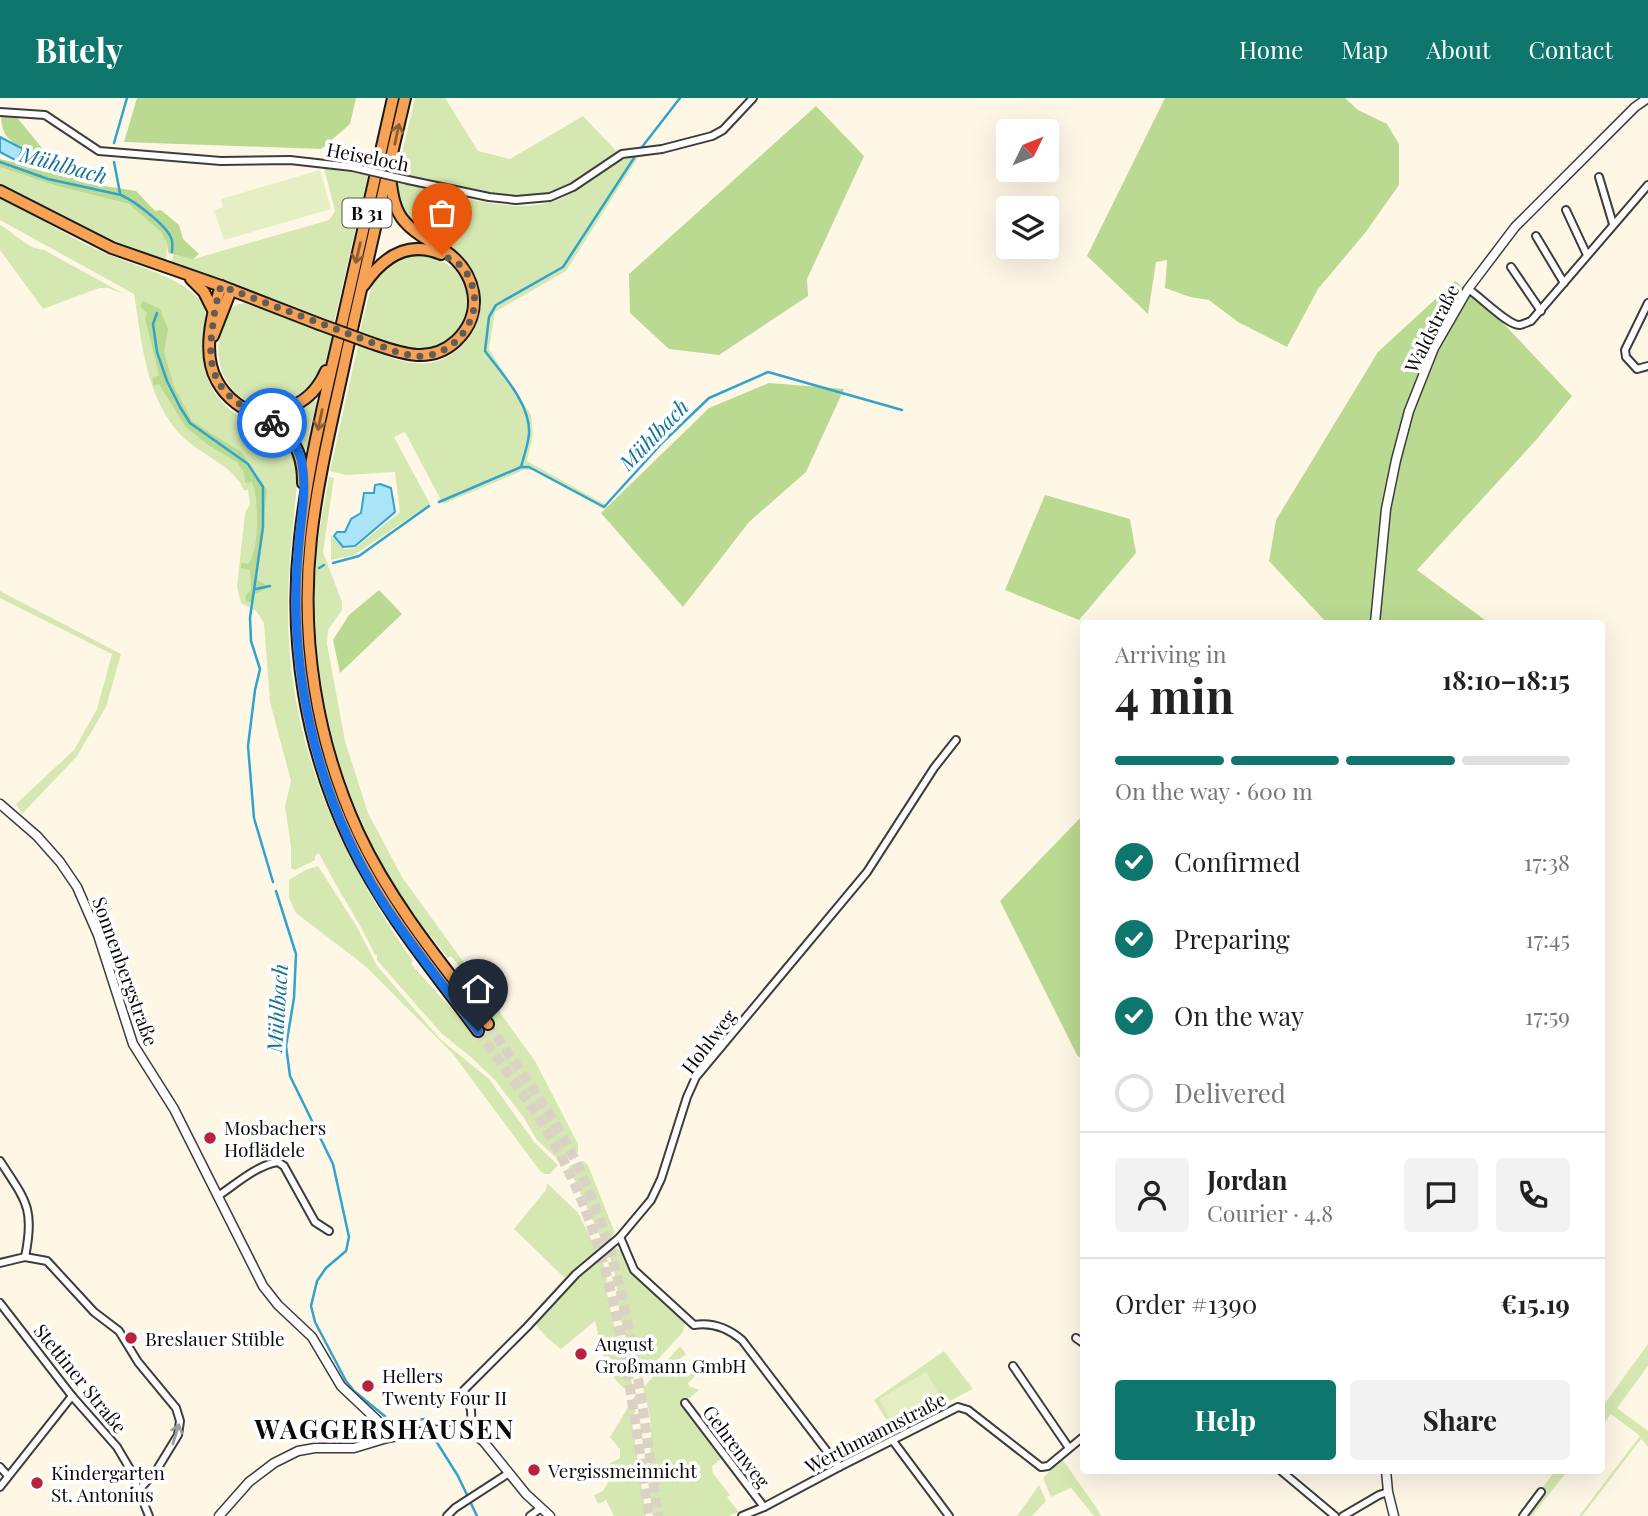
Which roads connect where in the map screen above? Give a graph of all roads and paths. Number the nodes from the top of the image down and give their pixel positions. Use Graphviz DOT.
graph roads {
  1 [pos="393,98"];
  2 [pos="405,98"];
  3 [pos="753,98"];
  4 [pos="1641,98"];
  5 [pos="1648,99"];
  6 [pos="1635,107"];
  7 [pos="0,112"];
  8 [pos="389,167"];
  9 [pos="1599,177"];
  10 [pos="1648,185"];
  11 [pos="0,191"];
  12 [pos="1566,210"];
  13 [pos="1613,224"];
  14 [pos="1536,236"];
  15 [pos="1587,255"];
  16 [pos="461,266"];
  17 [pos="1511,267"];
  18 [pos="186,275"];
  19 [pos="1564,283"];
  20 [pos="226,288"];
  21 [pos="1468,289"];
  22 [pos="361,290"];
  23 [pos="1648,303"];
  24 [pos="213,310"];
  25 [pos="1541,312"];
  26 [pos="211,339"];
  27 [pos="335,353"];
  28 [pos="1648,366"];
  29 [pos="245,407"];
  30 [pos="302,517"];
  31 [pos="1374,620"];
  32 [pos="956,740"];
  33 [pos="0,804"];
  34 [pos="0,1161"];
  35 [pos="218,1196"];
  36 [pos="329,1231"];
  37 [pos="620,1237"];
  38 [pos="25,1257"];
  39 [pos="0,1262"];
  40 [pos="0,1303"];
  41 [pos="1076,1338"];
  42 [pos="1080,1341"];
  43 [pos="1013,1366"];
  44 [pos="72,1396"];
  45 [pos="685,1403"];
  46 [pos="471,1432"];
  47 [pos="387,1438"];
  48 [pos="1080,1439"];
  49 [pos="893,1441"];
  50 [pos="1069,1448"];
  51 [pos="0,1466"];
  52 [pos="839,1467"];
  53 [pos="509,1473"];
  54 [pos="1285,1474"];
  55 [pos="1386,1474"];
  56 [pos="8,1476"];
  57 [pos="0,1487"];
  58 [pos="139,1490"];
  59 [pos="1388,1492"];
  60 [pos="1541,1492"];
  61 [pos="764,1507"];
  62 [pos="541,1508"];
  63 [pos="149,1516"];
  64 [pos="219,1516"];
  65 [pos="447,1516"];
  66 [pos="530,1516"];
  67 [pos="550,1516"];
  68 [pos="742,1516"];
  69 [pos="949,1516"];
  70 [pos="1335,1516"];
  71 [pos="1343,1516"];
  72 [pos="1395,1516"];
  73 [pos="1522,1516"];
  1 -- 27 [label="highway, B 31, one-way"];
  8 -- 2 [label="highway, B 31, one-way"];
  3 -- 7 [label="street, Heiseloch, bridge"];
  4 -- 6 [label="street, Waldstraße"];
  5 -- 6 [label="street, Waldstraße"];
  6 -- 21 [label="street, Waldstraße"];
  8 -- 16 [label="highway"];
  8 -- 22 [label="highway, B 31"];
  9 -- 13 [label="street"];
  10 -- 13 [label="street"];
  11 -- 18 [label="highway"];
  12 -- 15 [label="street"];
  13 -- 15 [label="street"];
  14 -- 19 [label="street"];
  15 -- 19 [label="street"];
  16 -- 20 [label="highway, bridge"];
  16 -- 22 [label="highway"];
  17 -- 25 [label="street"];
  18 -- 20 [label="highway"];
  18 -- 24 [label="highway"];
  19 -- 25 [label="street"];
  20 -- 24 [label="highway"];
  20 -- 26 [label="highway"];
  21 -- 25 [label="street"];
  21 -- 31 [label="street, Waldstraße"];
  22 -- 30 [label="highway, B 31"];
  23 -- 28 [label="street"];
  24 -- 26 [label="highway"];
  26 -- 29 [label="highway"];
  27 -- 29 [label="highway"];
  27 -- 30 [label="highway, B 31, one-way"];
  29 -- 30 [label="highway"];
  32 -- 37 [label="street, Hohlweg"];
  33 -- 35 [label="street, Sonnenbergstraße"];
  34 -- 38 [label="street"];
  35 -- 36 [label="street"];
  35 -- 47 [label="street, Sonnenbergstraße"];
  37 -- 46 [label="street, Hohlweg"];
  37 -- 52 [label="street"];
  38 -- 39 [label="street"];
  58 -- 38 [label="street, one-way"];
  40 -- 44 [label="street, Stettiner Straße"];
  41 -- 42 [label="street"];
  43 -- 50 [label="street"];
  44 -- 56 [label="street"];
  44 -- 58 [label="street, Stettiner Straße"];
  45 -- 61 [label="street, Gehrenweg"];
  46 -- 47 [label="street"];
  46 -- 53 [label="street"];
  47 -- 64 [label="street"];
  48 -- 50 [label="street, Werthmannstraße"];
  49 -- 50 [label="street, Werthmannstraße"];
  49 -- 52 [label="street, Werthmannstraße"];
  49 -- 69 [label="street"];
  51 -- 56 [label="street"];
  52 -- 61 [label="street, Werthmannstraße"];
  53 -- 62 [label="street"];
  53 -- 65 [label="street"];
  54 -- 70 [label="street"];
  55 -- 59 [label="street"];
  56 -- 57 [label="street"];
  58 -- 63 [label="street, Stettiner Straße"];
  59 -- 71 [label="street"];
  59 -- 72 [label="street"];
  60 -- 73 [label="street"];
  61 -- 68 [label="street, Werthmannstraße"];
  62 -- 66 [label="street"];
  62 -- 67 [label="street"];
}
